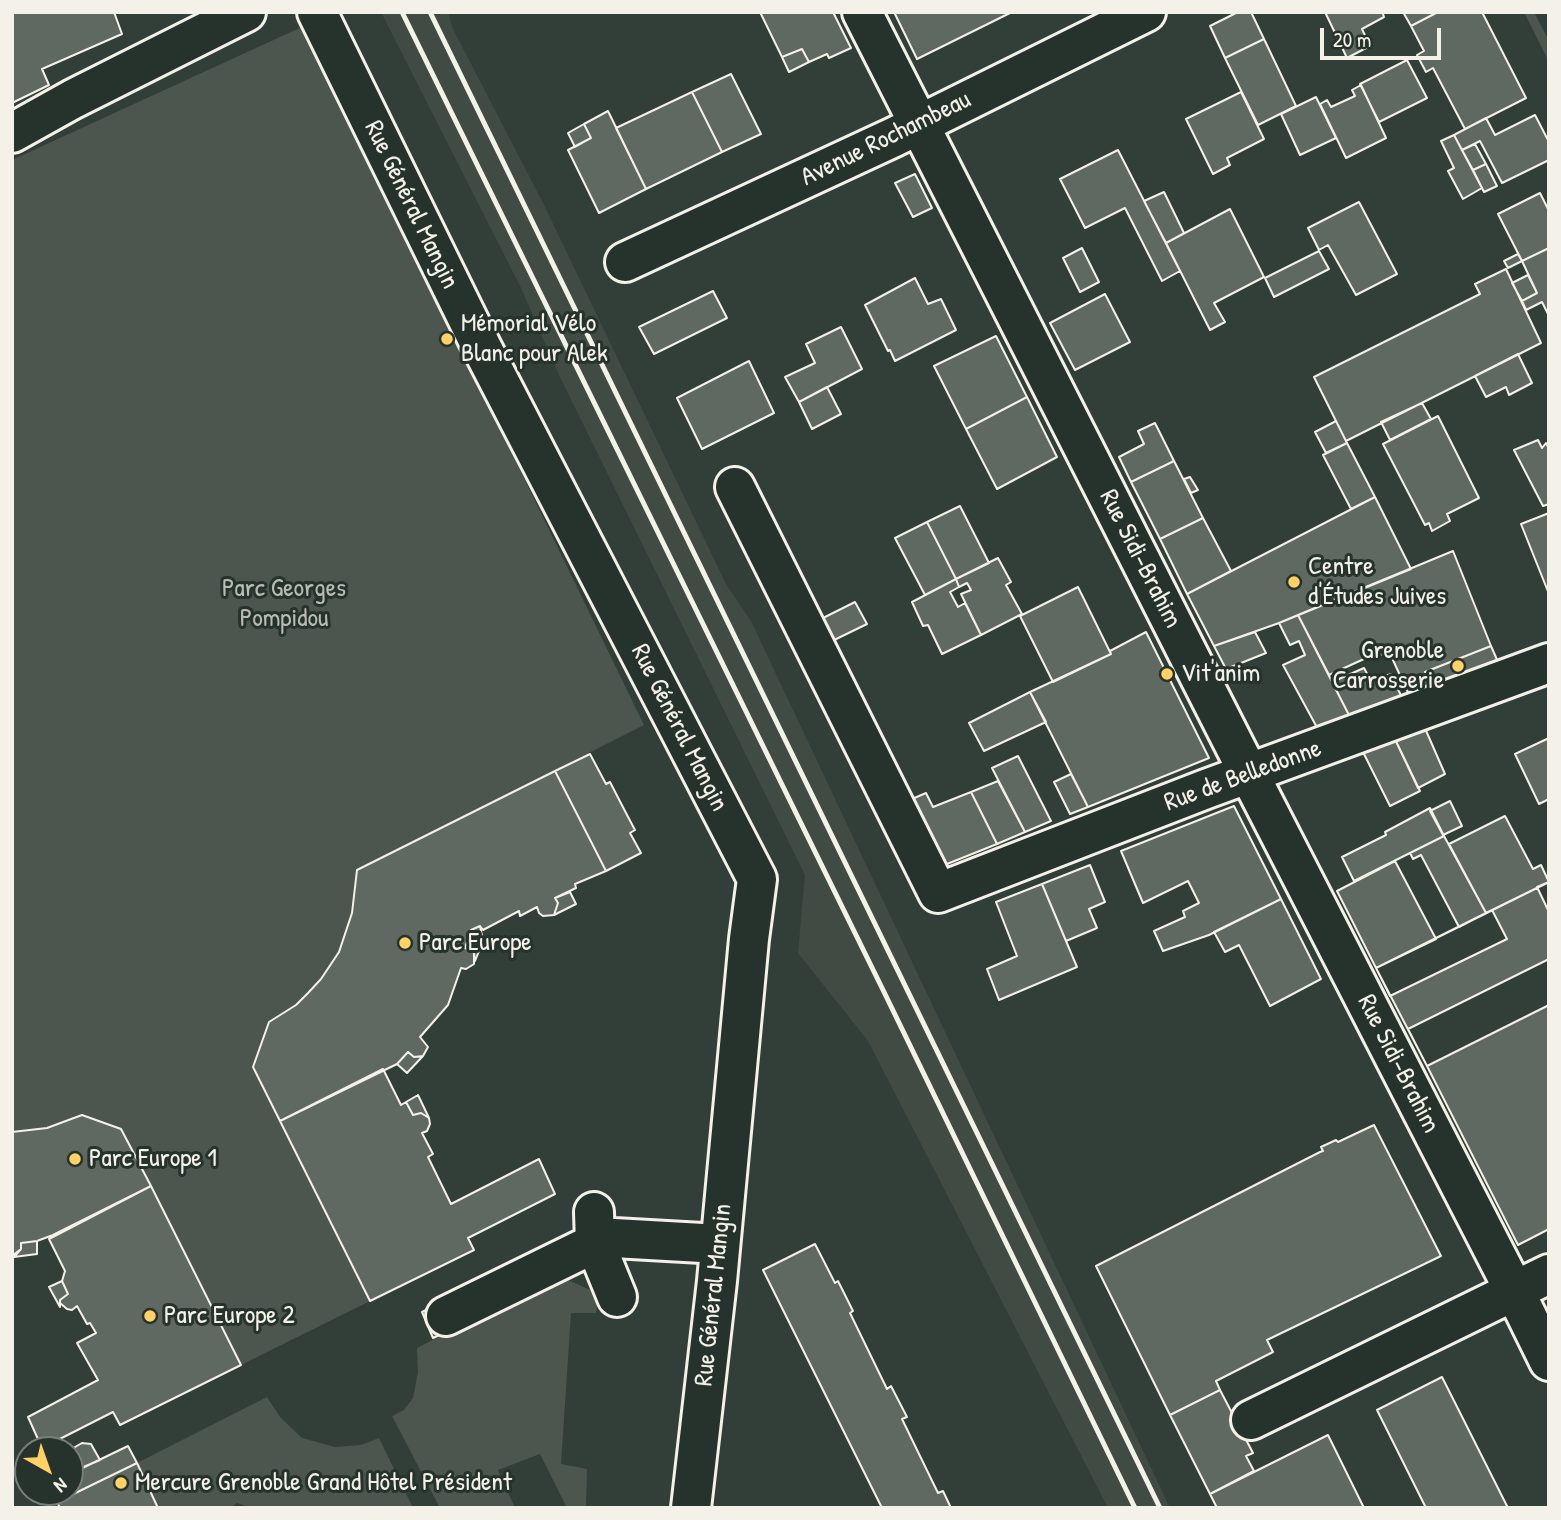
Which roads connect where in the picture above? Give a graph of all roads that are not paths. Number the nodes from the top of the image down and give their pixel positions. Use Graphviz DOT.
graph roads {
  1 [pos="246,12"];
  2 [pos="317,12"];
  3 [pos="862,12"];
  4 [pos="1146,12"];
  5 [pos="918,124"];
  6 [pos="12,133"];
  7 [pos="625,262"];
  8 [pos="735,487"];
  9 [pos="1549,663"];
  10 [pos="1249,774"];
  11 [pos="594,1228"];
  12 [pos="720,1244"];
  13 [pos="1549,1274"];
  14 [pos="1515,1292"];
  15 [pos="617,1297"];
  16 [pos="446,1316"];
  17 [pos="1549,1361"];
  18 [pos="1251,1420"];
  19 [pos="691,1508"];
  1 -- 6 [label="street"];
  2 -- 12 [label="street, Rue Général Mangin"];
  3 -- 5 [label="street, Rue Sidi-Brahim"];
  4 -- 5 [label="street, Avenue Rochambeau"];
  5 -- 7 [label="street, Avenue Rochambeau"];
  5 -- 10 [label="street, Rue Sidi-Brahim"];
  8 -- 10 [label="street, Rue de Belledonne"];
  9 -- 10 [label="street, Rue de Belledonne"];
  10 -- 14 [label="street, Rue Sidi-Brahim"];
  11 -- 12 [label="street"];
  11 -- 15 [label="street"];
  11 -- 16 [label="street"];
  12 -- 19 [label="street, Rue Général Mangin"];
  13 -- 14 [label="street"];
  14 -- 17 [label="street, Rue Sidi-Brahim"];
  14 -- 18 [label="street"];
}
